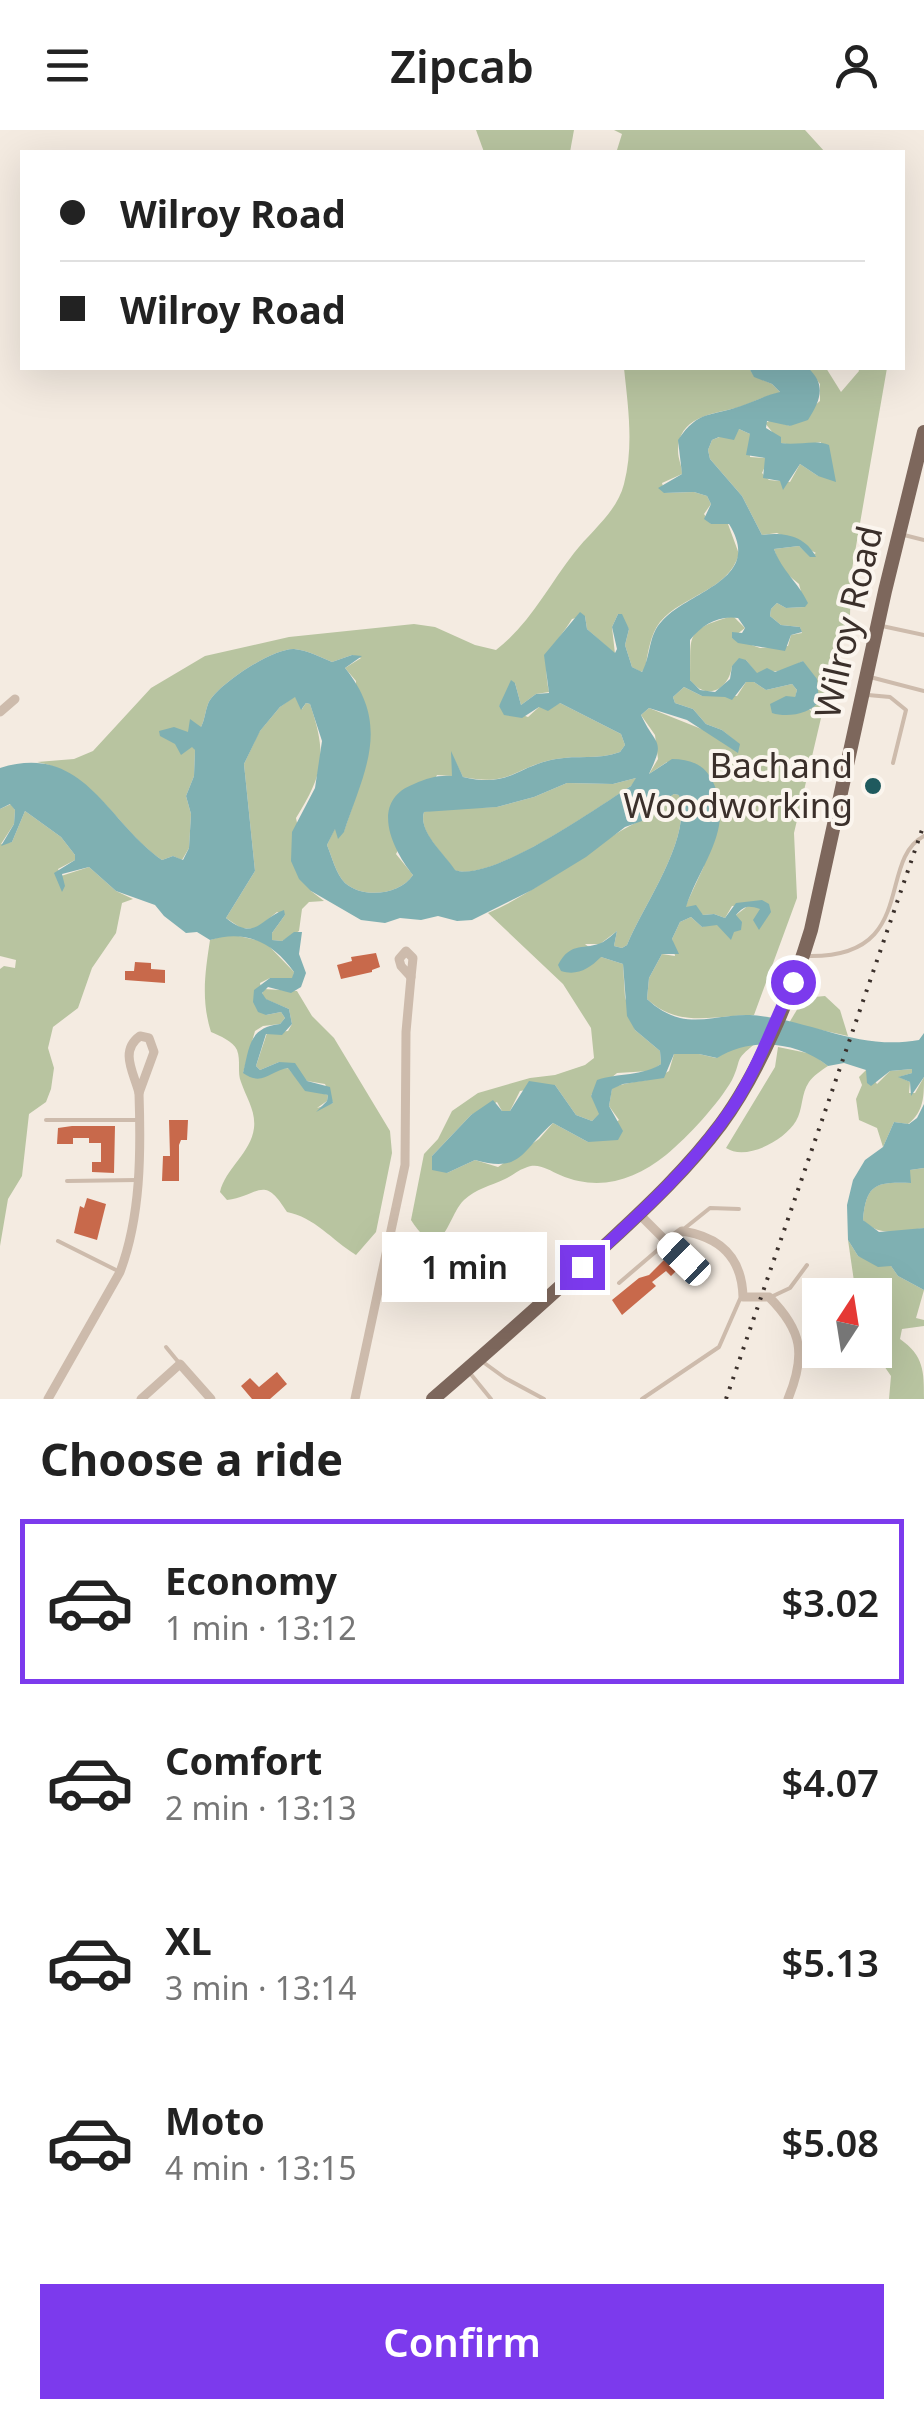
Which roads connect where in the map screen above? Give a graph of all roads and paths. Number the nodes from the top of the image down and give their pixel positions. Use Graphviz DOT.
graph roads {
  1 [pos="924,432"];
  2 [pos="899,533"];
  3 [pos="924,540"];
  4 [pos="878,624"];
  5 [pos="924,635"];
  6 [pos="866,676"];
  7 [pos="924,690"];
  8 [pos="863,694"];
  9 [pos="15,699"];
  10 [pos="0,712"];
  11 [pos="894,763"];
  12 [pos="924,836"];
  13 [pos="803,956"];
  14 [pos="410,977"];
  15 [pos="139,1093"];
  16 [pos="46,1120"];
  17 [pos="138,1120"];
  18 [pos="137,1180"];
  19 [pos="68,1181"];
  20 [pos="739,1210"];
  21 [pos="639,1214"];
  22 [pos="682,1230"];
  23 [pos="58,1241"];
  24 [pos="666,1242"];
  25 [pos="684,1259"];
  26 [pos="807,1265"];
  27 [pos="120,1272"];
  28 [pos="619,1283"];
  29 [pos="743,1297"];
  30 [pos="769,1297"];
  31 [pos="166,1347"];
  32 [pos="479,1359"];
  33 [pos="180,1364"];
  34 [pos="466,1370"];
  35 [pos="48,1399"];
  36 [pos="141,1399"];
  37 [pos="211,1399"];
  38 [pos="355,1399"];
  39 [pos="432,1399"];
  40 [pos="492,1399"];
  41 [pos="544,1399"];
  42 [pos="642,1399"];
  43 [pos="788,1399"];
  1 -- 2 [label="main road, Wilroy Road"];
  2 -- 3 [label="lane"];
  2 -- 4 [label="main road, Wilroy Road"];
  4 -- 5 [label="lane"];
  4 -- 6 [label="main road, Wilroy Road"];
  6 -- 7 [label="lane"];
  6 -- 8 [label="main road, Wilroy Road"];
  8 -- 11 [label="lane"];
  8 -- 13 [label="main road, Wilroy Road"];
  9 -- 10 [label="street"];
  12 -- 13 [label="lane"];
  13 -- 21 [label="main road, Wilroy Road"];
  14 -- 38 [label="street"];
  15 -- 15 [label="street"];
  15 -- 17 [label="street"];
  16 -- 17 [label="lane"];
  17 -- 18 [label="street"];
  18 -- 19 [label="lane"];
  18 -- 27 [label="street"];
  20 -- 22 [label="lane"];
  21 -- 24 [label="street"];
  21 -- 32 [label="main road, Wilroy Road"];
  22 -- 24 [label="street"];
  22 -- 29 [label="street"];
  23 -- 27 [label="lane"];
  24 -- 25 [label="lane"];
  24 -- 28 [label="lane"];
  26 -- 30 [label="lane"];
  27 -- 35 [label="street"];
  29 -- 30 [label="street"];
  29 -- 42 [label="lane"];
  30 -- 43 [label="street"];
  31 -- 33 [label="lane"];
  32 -- 34 [label="main road, Wilroy Road"];
  32 -- 41 [label="lane"];
  33 -- 36 [label="street"];
  33 -- 37 [label="street"];
  34 -- 39 [label="main road, Wilroy Road"];
  34 -- 40 [label="lane"];
}
